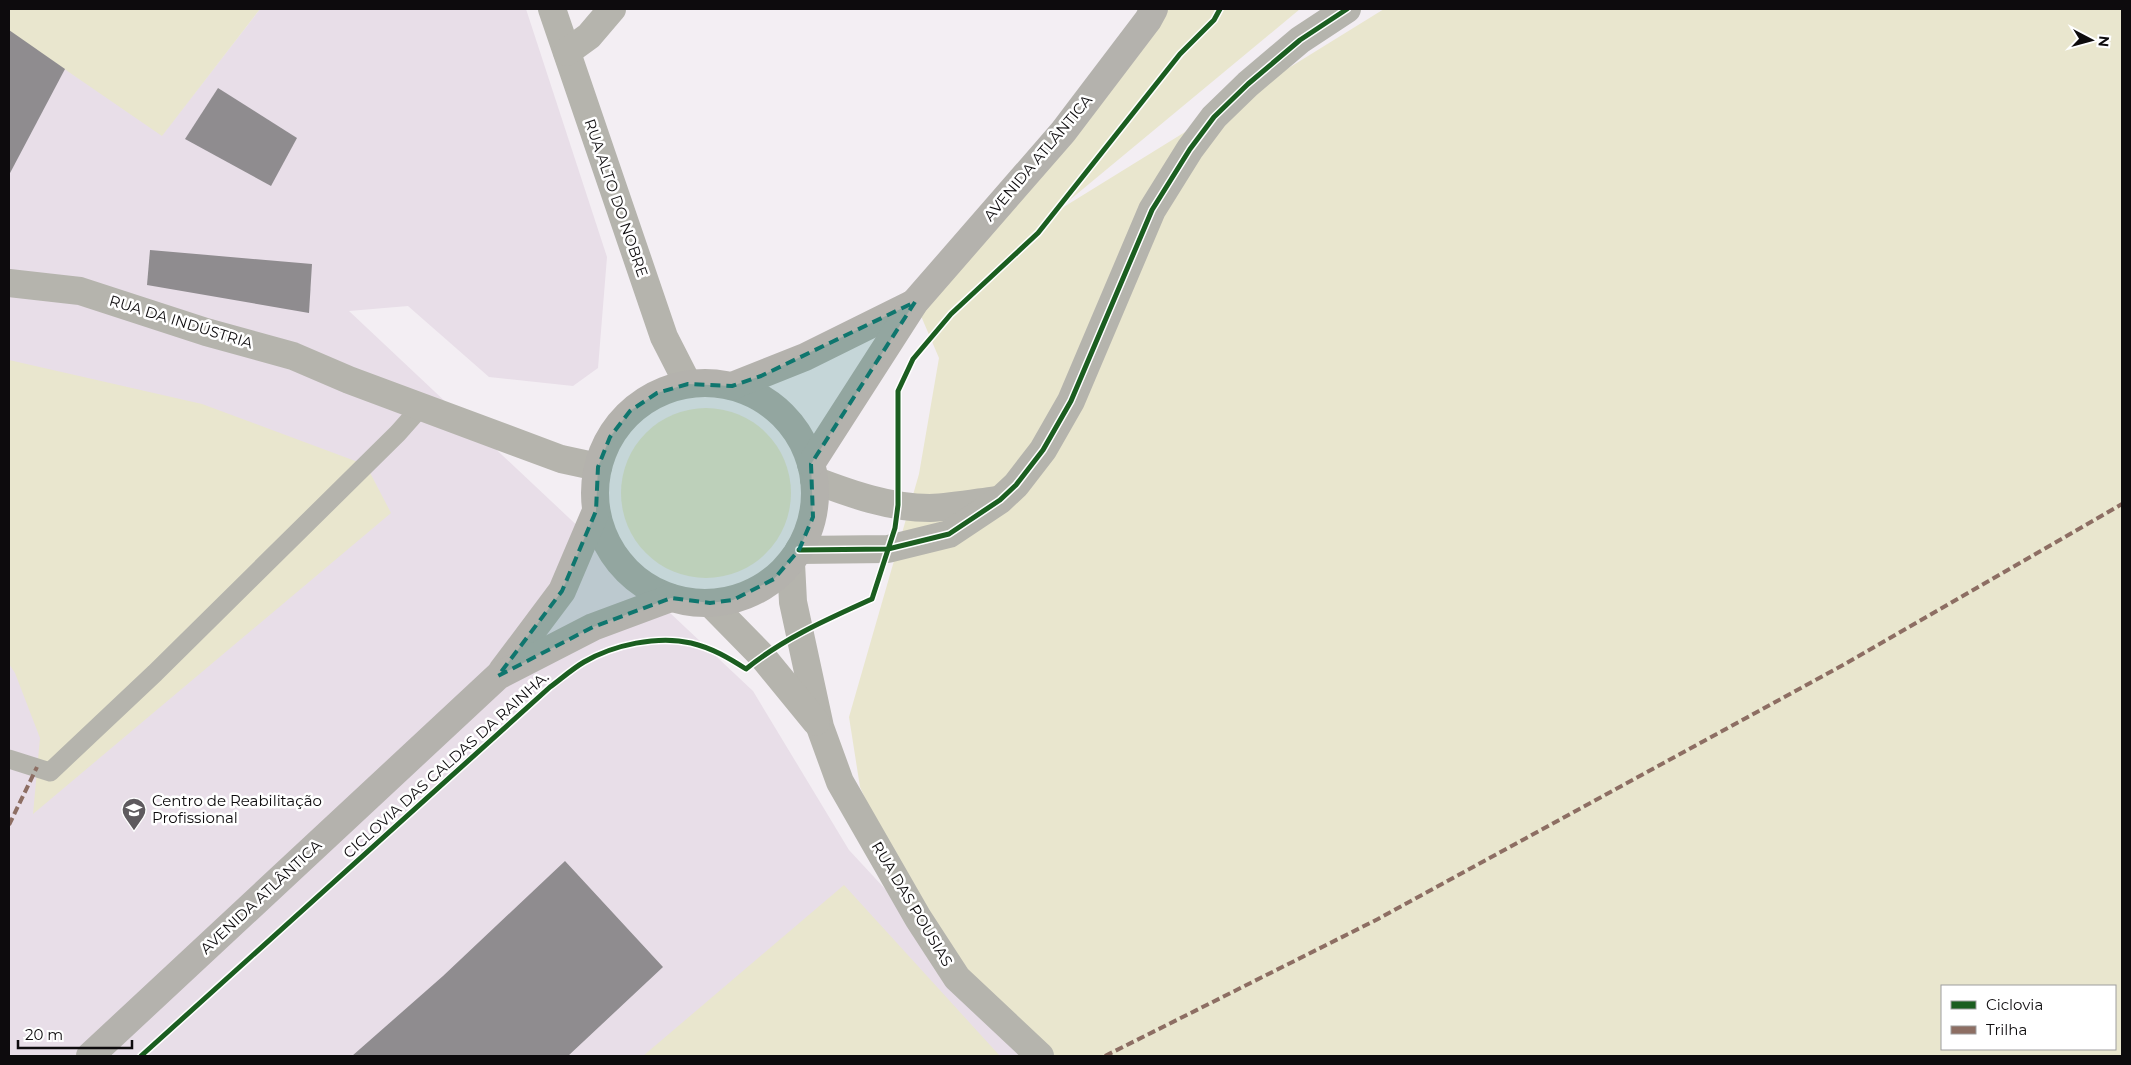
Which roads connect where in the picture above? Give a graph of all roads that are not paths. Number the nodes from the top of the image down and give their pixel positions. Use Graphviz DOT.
graph roads {
  1 [pos="552,9"];
  2 [pos="612,9"];
  3 [pos="1154,9"];
  4 [pos="1347,9"];
  5 [pos="567,52"];
  6 [pos="9,283"];
  7 [pos="915,302"];
  8 [pos="688,384"];
  9 [pos="732,386"];
  10 [pos="421,407"];
  11 [pos="598,467"];
  12 [pos="812,472"];
  13 [pos="1000,500"];
  14 [pos="596,511"];
  15 [pos="795,557"];
  16 [pos="671,598"];
  17 [pos="710,603"];
  18 [pos="498,676"];
  19 [pos="820,727"];
  20 [pos="9,759"];
  21 [pos="90,1056"];
  22 [pos="1040,1056"];
  1 -- 5 [label="street, RUA ALTO DO NOBRE"];
  2 -- 5 [label="street"];
  3 -- 7 [label="main road, AVENIDA ATLÂNTICA"];
  4 -- 13 [label="street"];
  5 -- 8 [label="street, RUA ALTO DO NOBRE"];
  6 -- 10 [label="street, RUA DA INDÚSTRIA"];
  7 -- 9 [label="main road, AVENIDA ATLÂNTICA"];
  7 -- 12 [label="main road, AVENIDA ATLÂNTICA"];
  8 -- 9 [label="main road, AVENIDA ATLÂNTICA"];
  8 -- 11 [label="main road, AVENIDA ATLÂNTICA"];
  9 -- 12 [label="main road, AVENIDA ATLÂNTICA"];
  10 -- 11 [label="street, RUA DA INDÚSTRIA"];
  10 -- 20 [label="lane"];
  11 -- 14 [label="main road, AVENIDA ATLÂNTICA"];
  12 -- 13 [label="street"];
  12 -- 15 [label="main road, AVENIDA ATLÂNTICA"];
  13 -- 15 [label="street"];
  14 -- 16 [label="main road, AVENIDA ATLÂNTICA"];
  14 -- 18 [label="main road, AVENIDA ATLÂNTICA"];
  15 -- 17 [label="main road, AVENIDA ATLÂNTICA"];
  15 -- 19 [label="street"];
  16 -- 17 [label="main road, AVENIDA ATLÂNTICA"];
  16 -- 18 [label="main road, AVENIDA ATLÂNTICA"];
  17 -- 19 [label="street"];
  18 -- 21 [label="main road, AVENIDA ATLÂNTICA"];
  19 -- 22 [label="street, RUA DAS POUSIAS"];
}
